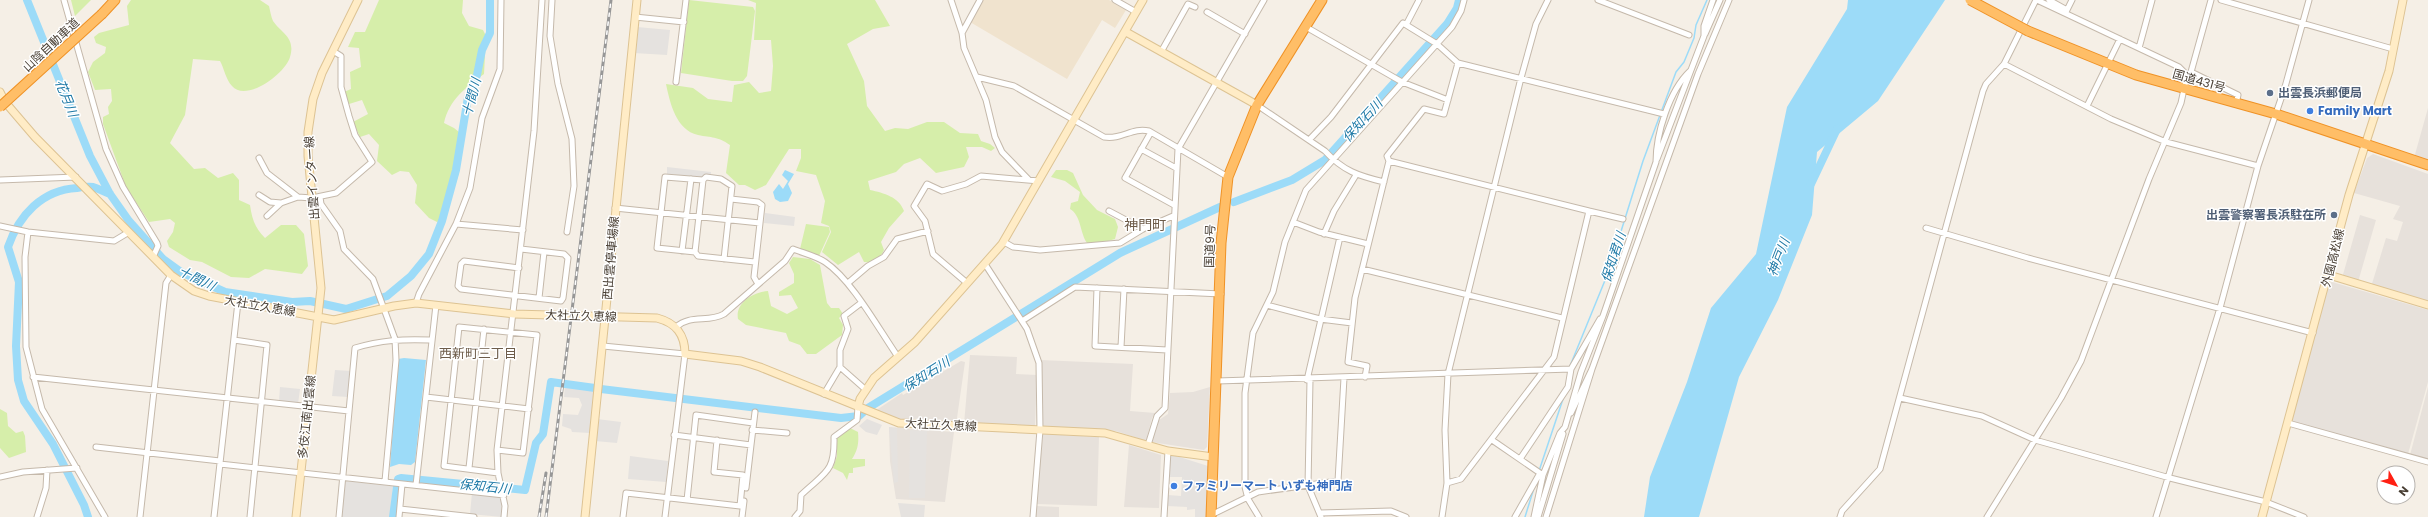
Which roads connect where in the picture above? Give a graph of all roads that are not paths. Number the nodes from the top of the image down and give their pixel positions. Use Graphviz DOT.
graph roads {
  1 [pos="64,0"];
  2 [pos="111,0"];
  3 [pos="115,0"];
  4 [pos="358,0"];
  5 [pos="501,0"];
  6 [pos="542,0"];
  7 [pos="552,0"];
  8 [pos="636,0"];
  9 [pos="686,0"];
  10 [pos="951,0"];
  11 [pos="980,0"];
  12 [pos="1115,0"];
  13 [pos="1143,0"];
  14 [pos="1264,0"];
  15 [pos="1322,0"];
  16 [pos="1419,0"];
  17 [pos="1464,0"];
  18 [pos="1548,0"];
  19 [pos="1598,0"];
  20 [pos="1713,0"];
  21 [pos="1720,0"];
  22 [pos="1729,0"];
  23 [pos="1970,0"];
  24 [pos="2037,0"];
  25 [pos="2048,0"];
  26 [pos="2072,0"];
  27 [pos="2152,0"];
  28 [pos="2211,0"];
  29 [pos="2221,0"];
  30 [pos="2309,0"];
  31 [pos="2403,0"];
  32 [pos="1196,7"];
  33 [pos="1136,12"];
  34 [pos="1207,12"];
  35 [pos="2066,12"];
  36 [pos="101,13"];
  37 [pos="635,17"];
  38 [pos="684,22"];
  39 [pos="2302,24"];
  40 [pos="1406,25"];
  41 [pos="1306,27"];
  42 [pos="1126,32"];
  43 [pos="962,33"];
  44 [pos="1245,34"];
  45 [pos="1690,35"];
  46 [pos="1704,36"];
  47 [pos="2120,39"];
  48 [pos="1437,44"];
  49 [pos="2139,48"];
  50 [pos="2393,49"];
  51 [pos="333,51"];
  52 [pos="1161,52"];
  53 [pos="1458,63"];
  54 [pos="1371,64"];
  55 [pos="2004,64"];
  56 [pos="2108,64"];
  57 [pos="1690,72"];
  58 [pos="2189,74"];
  59 [pos="977,77"];
  60 [pos="1521,78"];
  61 [pos="676,82"];
  62 [pos="1402,82"];
  63 [pos="1218,83"];
  64 [pos="2184,89"];
  65 [pos="0,92"];
  66 [pos="1448,100"];
  67 [pos="2236,104"];
  68 [pos="1,105"];
  69 [pos="1257,105"];
  70 [pos="2087,106"];
  71 [pos="1664,114"];
  72 [pos="2276,114"];
  73 [pos="1074,121"];
  74 [pos="1150,132"];
  75 [pos="1309,140"];
  76 [pos="2166,142"];
  77 [pos="2364,145"];
  78 [pos="1141,149"];
  79 [pos="1178,149"];
  80 [pos="259,158"];
  81 [pos="1334,161"];
  82 [pos="1389,161"];
  83 [pos="1656,162"];
  84 [pos="2428,165"];
  85 [pos="2258,166"];
  86 [pos="1176,168"];
  87 [pos="1356,175"];
  88 [pos="76,177"];
  89 [pos="1228,177"];
  90 [pos="691,179"];
  91 [pos="0,180"];
  92 [pos="703,180"];
  93 [pos="1029,180"];
  94 [pos="1039,182"];
  95 [pos="1384,182"];
  96 [pos="1494,187"];
  97 [pos="259,195"];
  98 [pos="298,197"];
  99 [pos="316,198"];
  100 [pos="731,199"];
  101 [pos="280,203"];
  102 [pos="1174,205"];
  103 [pos="615,208"];
  104 [pos="1109,211"];
  105 [pos="1589,211"];
  106 [pos="662,212"];
  107 [pos="686,215"];
  108 [pos="267,216"];
  109 [pos="699,217"];
  110 [pos="1173,219"];
  111 [pos="1623,219"];
  112 [pos="728,220"];
  113 [pos="1293,222"];
  114 [pos="760,223"];
  115 [pos="456,224"];
  116 [pos="0,226"];
  117 [pos="1926,228"];
  118 [pos="1143,229"];
  119 [pos="523,230"];
  120 [pos="928,231"];
  121 [pos="28,232"];
  122 [pos="129,232"];
  123 [pos="567,232"];
  124 [pos="1945,233"];
  125 [pos="1324,234"];
  126 [pos="1340,237"];
  127 [pos="1004,242"];
  128 [pos="1368,244"];
  129 [pos="521,249"];
  130 [pos="682,251"];
  131 [pos="544,252"];
  132 [pos="695,252"];
  133 [pos="153,257"];
  134 [pos="724,259"];
  135 [pos="755,262"];
  136 [pos="985,264"];
  137 [pos="519,268"];
  138 [pos="1362,269"];
  139 [pos="2329,275"];
  140 [pos="171,276"];
  141 [pos="2113,280"];
  142 [pos="848,283"];
  143 [pos="967,283"];
  144 [pos="758,284"];
  145 [pos="1097,288"];
  146 [pos="1124,289"];
  147 [pos="1170,291"];
  148 [pos="1221,294"];
  149 [pos="1468,294"];
  150 [pos="516,296"];
  151 [pos="539,298"];
  152 [pos="238,302"];
  153 [pos="861,303"];
  154 [pos="416,304"];
  155 [pos="1267,305"];
  156 [pos="2428,305"];
  157 [pos="436,306"];
  158 [pos="385,308"];
  159 [pos="2220,308"];
  160 [pos="514,314"];
  161 [pos="1603,316"];
  162 [pos="318,317"];
  163 [pos="606,318"];
  164 [pos="1562,318"];
  165 [pos="1320,319"];
  166 [pos="1022,321"];
  167 [pos="1352,322"];
  168 [pos="676,327"];
  169 [pos="484,329"];
  170 [pos="511,332"];
  171 [pos="2313,333"];
  172 [pos="395,339"];
  173 [pos="234,340"];
  174 [pos="430,340"];
  175 [pos="603,346"];
  176 [pos="1121,347"];
  177 [pos="1167,350"];
  178 [pos="685,354"];
  179 [pos="898,357"];
  180 [pos="840,367"];
  181 [pos="1592,368"];
  182 [pos="1571,369"];
  183 [pos="1543,370"];
  184 [pos="1448,374"];
  185 [pos="34,377"];
  186 [pos="1365,377"];
  187 [pos="1344,378"];
  188 [pos="1308,380"];
  189 [pos="1217,381"];
  190 [pos="1246,381"];
  191 [pos="154,390"];
  192 [pos="866,390"];
  193 [pos="824,394"];
  194 [pos="426,397"];
  195 [pos="227,398"];
  196 [pos="1900,398"];
  197 [pos="450,400"];
  198 [pos="262,402"];
  199 [pos="476,402"];
  200 [pos="308,406"];
  201 [pos="502,406"];
  202 [pos="528,409"];
  203 [pos="859,410"];
  204 [pos="349,411"];
  205 [pos="755,412"];
  206 [pos="753,423"];
  207 [pos="2288,423"];
  208 [pos="1565,426"];
  209 [pos="752,430"];
  210 [pos="1040,430"];
  211 [pos="787,433"];
  212 [pos="674,435"];
  213 [pos="693,438"];
  214 [pos="717,440"];
  215 [pos="1492,440"];
  216 [pos="2035,440"];
  217 [pos="751,445"];
  218 [pos="1148,445"];
  219 [pos="96,447"];
  220 [pos="497,450"];
  221 [pos="1168,450"];
  222 [pos="147,453"];
  223 [pos="1213,457"];
  224 [pos="1520,459"];
  225 [pos="220,462"];
  226 [pos="2428,462"];
  227 [pos="77,468"];
  228 [pos="255,468"];
  229 [pos="469,468"];
  230 [pos="47,470"];
  231 [pos="301,472"];
  232 [pos="498,473"];
  233 [pos="1541,474"];
  234 [pos="0,478"];
  235 [pos="343,478"];
  236 [pos="2170,478"];
  237 [pos="385,481"];
  238 [pos="1447,483"];
  239 [pos="402,484"];
  240 [pos="416,485"];
  241 [pos="1308,486"];
  242 [pos="504,495"];
  243 [pos="667,497"];
  244 [pos="1248,499"];
  245 [pos="687,500"];
  246 [pos="2266,502"];
  247 [pos="742,503"];
  248 [pos="400,509"];
  249 [pos="1320,515"];
  250 [pos="1211,516"];
  251 [pos="37,517"];
  252 [pos="105,517"];
  253 [pos="140,517"];
  254 [pos="214,517"];
  255 [pos="250,517"];
  256 [pos="296,517"];
  257 [pos="339,517"];
  258 [pos="399,517"];
  259 [pos="474,517"];
  260 [pos="504,517"];
  261 [pos="585,517"];
  262 [pos="623,517"];
  263 [pos="665,517"];
  264 [pos="742,517"];
  265 [pos="795,517"];
  266 [pos="1033,517"];
  267 [pos="1164,517"];
  268 [pos="1259,517"];
  269 [pos="1406,517"];
  270 [pos="1442,517"];
  271 [pos="1515,517"];
  272 [pos="1534,517"];
  273 [pos="1538,517"];
  274 [pos="1546,517"];
  275 [pos="1840,517"];
  276 [pos="1986,517"];
  277 [pos="2156,517"];
  278 [pos="2262,517"];
  279 [pos="2304,517"];
  1 -- 133 [label="street"];
  2 -- 36 [label="highway, 山陰自動車道"];
  3 -- 36 [label="highway, 山陰自動車道"];
  4 -- 51 [label="main road, 出雲インター線"];
  5 -- 115 [label="street"];
  6 -- 119 [label="street"];
  7 -- 123 [label="street"];
  8 -- 37 [label="main road, 西出雲停車場線"];
  9 -- 38 [label="street"];
  10 -- 43 [label="street"];
  11 -- 43 [label="street"];
  12 -- 33 [label="street"];
  13 -- 33 [label="main road"];
  14 -- 44 [label="street"];
  15 -- 41 [label="highway, 国道9号"];
  16 -- 40 [label="street"];
  17 -- 48 [label="street"];
  18 -- 60 [label="street"];
  19 -- 45 [label="street"];
  20 -- 46 [label="street"];
  21 -- 46 [label="street"];
  22 -- 181 [label="street"];
  23 -- 56 [label="highway, 国道431号, bridge"];
  24 -- 35 [label="street"];
  24 -- 55 [label="street"];
  25 -- 35 [label="street"];
  26 -- 35 [label="street"];
  27 -- 49 [label="street"];
  28 -- 58 [label="street"];
  29 -- 39 [label="street"];
  30 -- 39 [label="street"];
  31 -- 50 [label="main road, 外園高松線"];
  32 -- 52 [label="street"];
  33 -- 42 [label="main road"];
  34 -- 44 [label="street"];
  35 -- 47 [label="street"];
  36 -- 68 [label="highway, 山陰自動車道, bridge"];
  37 -- 38 [label="street"];
  37 -- 103 [label="main road, 西出雲停車場線"];
  38 -- 61 [label="street"];
  39 -- 50 [label="street"];
  39 -- 72 [label="street"];
  40 -- 48 [label="street"];
  40 -- 54 [label="street"];
  41 -- 54 [label="street"];
  41 -- 69 [label="highway, 国道9号"];
  42 -- 52 [label="main road"];
  42 -- 73 [label="main road"];
  43 -- 59 [label="street"];
  44 -- 63 [label="street"];
  46 -- 57 [label="street"];
  47 -- 49 [label="street"];
  47 -- 56 [label="street"];
  48 -- 53 [label="street"];
  48 -- 62 [label="street"];
  49 -- 58 [label="street"];
  50 -- 77 [label="main road, 外園高松線"];
  51 -- 99 [label="main road, 出雲インター線"];
  51 -- 99 [label="street"];
  52 -- 63 [label="main road"];
  53 -- 60 [label="street"];
  53 -- 66 [label="street"];
  54 -- 62 [label="street"];
  54 -- 75 [label="street"];
  55 -- 70 [label="street"];
  55 -- 124 [label="street"];
  56 -- 64 [label="highway, 国道431号"];
  56 -- 70 [label="street"];
  57 -- 71 [label="street"];
  57 -- 83 [label="street"];
  58 -- 64 [label="street"];
  58 -- 67 [label="street"];
  59 -- 73 [label="street"];
  59 -- 93 [label="street"];
  60 -- 71 [label="street"];
  60 -- 96 [label="street"];
  62 -- 66 [label="street"];
  62 -- 81 [label="street"];
  63 -- 69 [label="main road"];
  63 -- 79 [label="street"];
  64 -- 67 [label="highway, 国道431号"];
  64 -- 76 [label="street"];
  65 -- 68 [label="main road, 大社立久恵線"];
  66 -- 82 [label="street"];
  67 -- 72 [label="highway, 国道431号"];
  68 -- 88 [label="main road, 大社立久恵線"];
  69 -- 75 [label="street"];
  69 -- 89 [label="highway, 国道9号"];
  70 -- 76 [label="street"];
  71 -- 83 [label="street"];
  72 -- 77 [label="highway, 国道431号"];
  72 -- 85 [label="street"];
  73 -- 74 [label="street"];
  73 -- 94 [label="main road"];
  74 -- 78 [label="street"];
  74 -- 79 [label="street"];
  75 -- 81 [label="street"];
  76 -- 85 [label="street"];
  76 -- 141 [label="street"];
  77 -- 84 [label="highway, 国道431号"];
  77 -- 139 [label="main road, 外園高松線"];
  78 -- 86 [label="street"];
  78 -- 102 [label="street"];
  79 -- 86 [label="street"];
  79 -- 89 [label="street"];
  80 -- 98 [label="street"];
  81 -- 87 [label="street"];
  81 -- 113 [label="street"];
  82 -- 95 [label="street"];
  82 -- 96 [label="street"];
  83 -- 161 [label="street"];
  85 -- 159 [label="street"];
  86 -- 102 [label="street"];
  87 -- 95 [label="street"];
  87 -- 125 [label="street"];
  88 -- 91 [label="street"];
  88 -- 122 [label="main road, 大社立久恵線"];
  89 -- 148 [label="highway, 国道9号"];
  90 -- 92 [label="street"];
  90 -- 106 [label="street"];
  90 -- 107 [label="street"];
  92 -- 100 [label="street"];
  92 -- 109 [label="street"];
  93 -- 94 [label="street"];
  93 -- 120 [label="street"];
  94 -- 127 [label="main road"];
  95 -- 128 [label="street"];
  96 -- 105 [label="street"];
  96 -- 149 [label="street"];
  97 -- 101 [label="street"];
  98 -- 99 [label="street"];
  98 -- 101 [label="street"];
  99 -- 158 [label="street"];
  99 -- 162 [label="main road, 出雲インター線"];
  100 -- 112 [label="street"];
  100 -- 114 [label="street"];
  101 -- 108 [label="street"];
  102 -- 110 [label="street"];
  103 -- 106 [label="street"];
  103 -- 163 [label="main road, 西出雲停車場線"];
  104 -- 118 [label="street"];
  105 -- 111 [label="street"];
  105 -- 164 [label="street"];
  106 -- 107 [label="street"];
  106 -- 130 [label="street"];
  107 -- 109 [label="street"];
  107 -- 130 [label="street"];
  109 -- 112 [label="street"];
  109 -- 132 [label="street"];
  110 -- 118 [label="street"];
  110 -- 147 [label="street"];
  112 -- 114 [label="street"];
  112 -- 134 [label="street"];
  113 -- 125 [label="street"];
  113 -- 155 [label="street"];
  114 -- 135 [label="street"];
  115 -- 119 [label="street"];
  115 -- 154 [label="street"];
  116 -- 121 [label="street"];
  117 -- 124 [label="street"];
  118 -- 127 [label="street"];
  119 -- 129 [label="street"];
  120 -- 142 [label="street"];
  120 -- 143 [label="street"];
  121 -- 122 [label="street"];
  121 -- 185 [label="street"];
  122 -- 133 [label="main road, 大社立久恵線"];
  124 -- 141 [label="street"];
  124 -- 196 [label="street"];
  125 -- 126 [label="street"];
  126 -- 128 [label="street"];
  126 -- 165 [label="street"];
  127 -- 136 [label="main road"];
  128 -- 138 [label="street"];
  129 -- 131 [label="street"];
  129 -- 137 [label="street"];
  130 -- 132 [label="street"];
  131 -- 151 [label="street"];
  131 -- 151 [label="street"];
  132 -- 134 [label="street"];
  133 -- 140 [label="main road, 大社立久恵線"];
  134 -- 135 [label="street"];
  135 -- 144 [label="street"];
  136 -- 143 [label="main road"];
  136 -- 166 [label="street"];
  137 -- 150 [label="street"];
  137 -- 150 [label="street"];
  138 -- 149 [label="street"];
  138 -- 167 [label="street"];
  139 -- 156 [label="main road"];
  139 -- 171 [label="main road, 外園高松線"];
  140 -- 152 [label="main road, 大社立久恵線"];
  140 -- 191 [label="street"];
  141 -- 159 [label="street"];
  141 -- 216 [label="street"];
  142 -- 144 [label="street"];
  142 -- 153 [label="street"];
  143 -- 179 [label="main road"];
  144 -- 168 [label="street"];
  145 -- 146 [label="street"];
  145 -- 166 [label="street"];
  145 -- 176 [label="street"];
  146 -- 147 [label="street"];
  146 -- 176 [label="street"];
  147 -- 148 [label="street"];
  147 -- 177 [label="street"];
  148 -- 189 [label="highway, 国道9号"];
  149 -- 164 [label="street"];
  149 -- 184 [label="street"];
  150 -- 151 [label="street"];
  150 -- 160 [label="street"];
  152 -- 162 [label="main road, 大社立久恵線"];
  152 -- 173 [label="street"];
  153 -- 179 [label="street"];
  153 -- 180 [label="street"];
  154 -- 157 [label="main road, 大社立久恵線"];
  154 -- 158 [label="main road, 大社立久恵線"];
  155 -- 165 [label="street"];
  155 -- 190 [label="street"];
  157 -- 160 [label="main road, 大社立久恵線"];
  157 -- 174 [label="street"];
  158 -- 162 [label="main road, 大社立久恵線"];
  158 -- 172 [label="street"];
  159 -- 171 [label="street"];
  159 -- 236 [label="street"];
  160 -- 163 [label="main road, 大社立久恵線"];
  160 -- 170 [label="street"];
  161 -- 182 [label="street"];
  161 -- 208 [label="street"];
  162 -- 200 [label="main road, 多伎江南出雲線"];
  163 -- 168 [label="main road, 大社立久恵線"];
  163 -- 175 [label="main road, 西出雲停車場線"];
  164 -- 183 [label="street"];
  165 -- 167 [label="street"];
  165 -- 188 [label="street"];
  166 -- 210 [label="street"];
  167 -- 186 [label="street"];
  168 -- 178 [label="main road"];
  169 -- 170 [label="street"];
  169 -- 197 [label="street"];
  169 -- 199 [label="street"];
  170 -- 201 [label="street"];
  170 -- 202 [label="street"];
  171 -- 207 [label="main road, 外園高松線"];
  172 -- 174 [label="street"];
  172 -- 204 [label="street"];
  172 -- 237 [label="street"];
  173 -- 195 [label="street"];
  173 -- 198 [label="street"];
  174 -- 194 [label="street"];
  175 -- 178 [label="street"];
  175 -- 261 [label="main road, 西出雲停車場線"];
  176 -- 177 [label="street"];
  177 -- 218 [label="street"];
  178 -- 193 [label="main road, 大社立久恵線"];
  178 -- 212 [label="street"];
  179 -- 192 [label="main road"];
  180 -- 192 [label="street"];
  180 -- 193 [label="street"];
  181 -- 208 [label="street"];
  181 -- 274 [label="street"];
  182 -- 183 [label="street"];
  182 -- 224 [label="street"];
  183 -- 184 [label="street"];
  183 -- 215 [label="street"];
  184 -- 186 [label="street"];
  184 -- 238 [label="street"];
  185 -- 191 [label="street"];
  185 -- 227 [label="street"];
  186 -- 187 [label="street"];
  187 -- 188 [label="street"];
  187 -- 241 [label="street"];
  188 -- 190 [label="street"];
  188 -- 241 [label="street"];
  189 -- 190 [label="street"];
  189 -- 223 [label="highway, 国道9号"];
  190 -- 244 [label="street"];
  191 -- 195 [label="street"];
  191 -- 222 [label="street"];
  192 -- 203 [label="main road"];
  193 -- 203 [label="main road, 大社立久恵線"];
  194 -- 197 [label="street"];
  194 -- 240 [label="street"];
  195 -- 198 [label="street"];
  195 -- 225 [label="street"];
  196 -- 216 [label="street"];
  196 -- 275 [label="street"];
  197 -- 199 [label="street"];
  197 -- 229 [label="street"];
  198 -- 200 [label="street"];
  198 -- 228 [label="street"];
  199 -- 201 [label="street"];
  199 -- 229 [label="street"];
  200 -- 204 [label="street"];
  200 -- 231 [label="main road, 多伎江南出雲線"];
  201 -- 202 [label="street"];
  201 -- 220 [label="street"];
  202 -- 220 [label="street"];
  203 -- 210 [label="main road, 大社立久恵線"];
  203 -- 265 [label="street"];
  204 -- 235 [label="street"];
  205 -- 206 [label="street"];
  206 -- 209 [label="street"];
  206 -- 213 [label="street"];
  207 -- 226 [label="street"];
  207 -- 246 [label="main road, 外園高松線"];
  208 -- 233 [label="street"];
  208 -- 273 [label="street"];
  209 -- 211 [label="street"];
  209 -- 217 [label="street"];
  210 -- 218 [label="main road, 大社立久恵線"];
  210 -- 266 [label="street"];
  212 -- 213 [label="street"];
  212 -- 243 [label="street"];
  213 -- 214 [label="street"];
  213 -- 245 [label="street"];
  214 -- 217 [label="street"];
  214 -- 247 [label="street"];
  215 -- 224 [label="street"];
  215 -- 238 [label="street"];
  216 -- 236 [label="street"];
  216 -- 276 [label="street"];
  217 -- 247 [label="street"];
  218 -- 221 [label="main road, 大社立久恵線"];
  219 -- 222 [label="street"];
  220 -- 232 [label="street"];
  221 -- 223 [label="main road, 大社立久恵線"];
  221 -- 267 [label="street"];
  222 -- 225 [label="street"];
  222 -- 253 [label="street"];
  223 -- 250 [label="highway, 国道9号"];
  224 -- 233 [label="street"];
  225 -- 228 [label="street"];
  225 -- 254 [label="street"];
  227 -- 230 [label="street"];
  227 -- 252 [label="street"];
  228 -- 231 [label="street"];
  228 -- 255 [label="street"];
  229 -- 232 [label="street"];
  230 -- 234 [label="street"];
  230 -- 251 [label="street"];
  231 -- 235 [label="street"];
  231 -- 256 [label="main road, 多伎江南出雲線"];
  232 -- 242 [label="street"];
  233 -- 271 [label="street"];
  233 -- 272 [label="street"];
  235 -- 237 [label="street"];
  235 -- 257 [label="street"];
  236 -- 246 [label="street"];
  236 -- 277 [label="street"];
  237 -- 239 [label="street"];
  238 -- 270 [label="street"];
  239 -- 240 [label="street"];
  239 -- 248 [label="street"];
  240 -- 242 [label="street"];
  241 -- 244 [label="street"];
  241 -- 249 [label="street"];
  242 -- 260 [label="street"];
  243 -- 245 [label="street"];
  243 -- 262 [label="street"];
  243 -- 263 [label="street"];
  244 -- 250 [label="street"];
  244 -- 268 [label="street"];
  245 -- 247 [label="street"];
  246 -- 278 [label="main road, 外園高松線"];
  246 -- 279 [label="street"];
  247 -- 264 [label="street"];
  248 -- 258 [label="street"];
  248 -- 259 [label="street"];
  249 -- 269 [label="street"];
}
